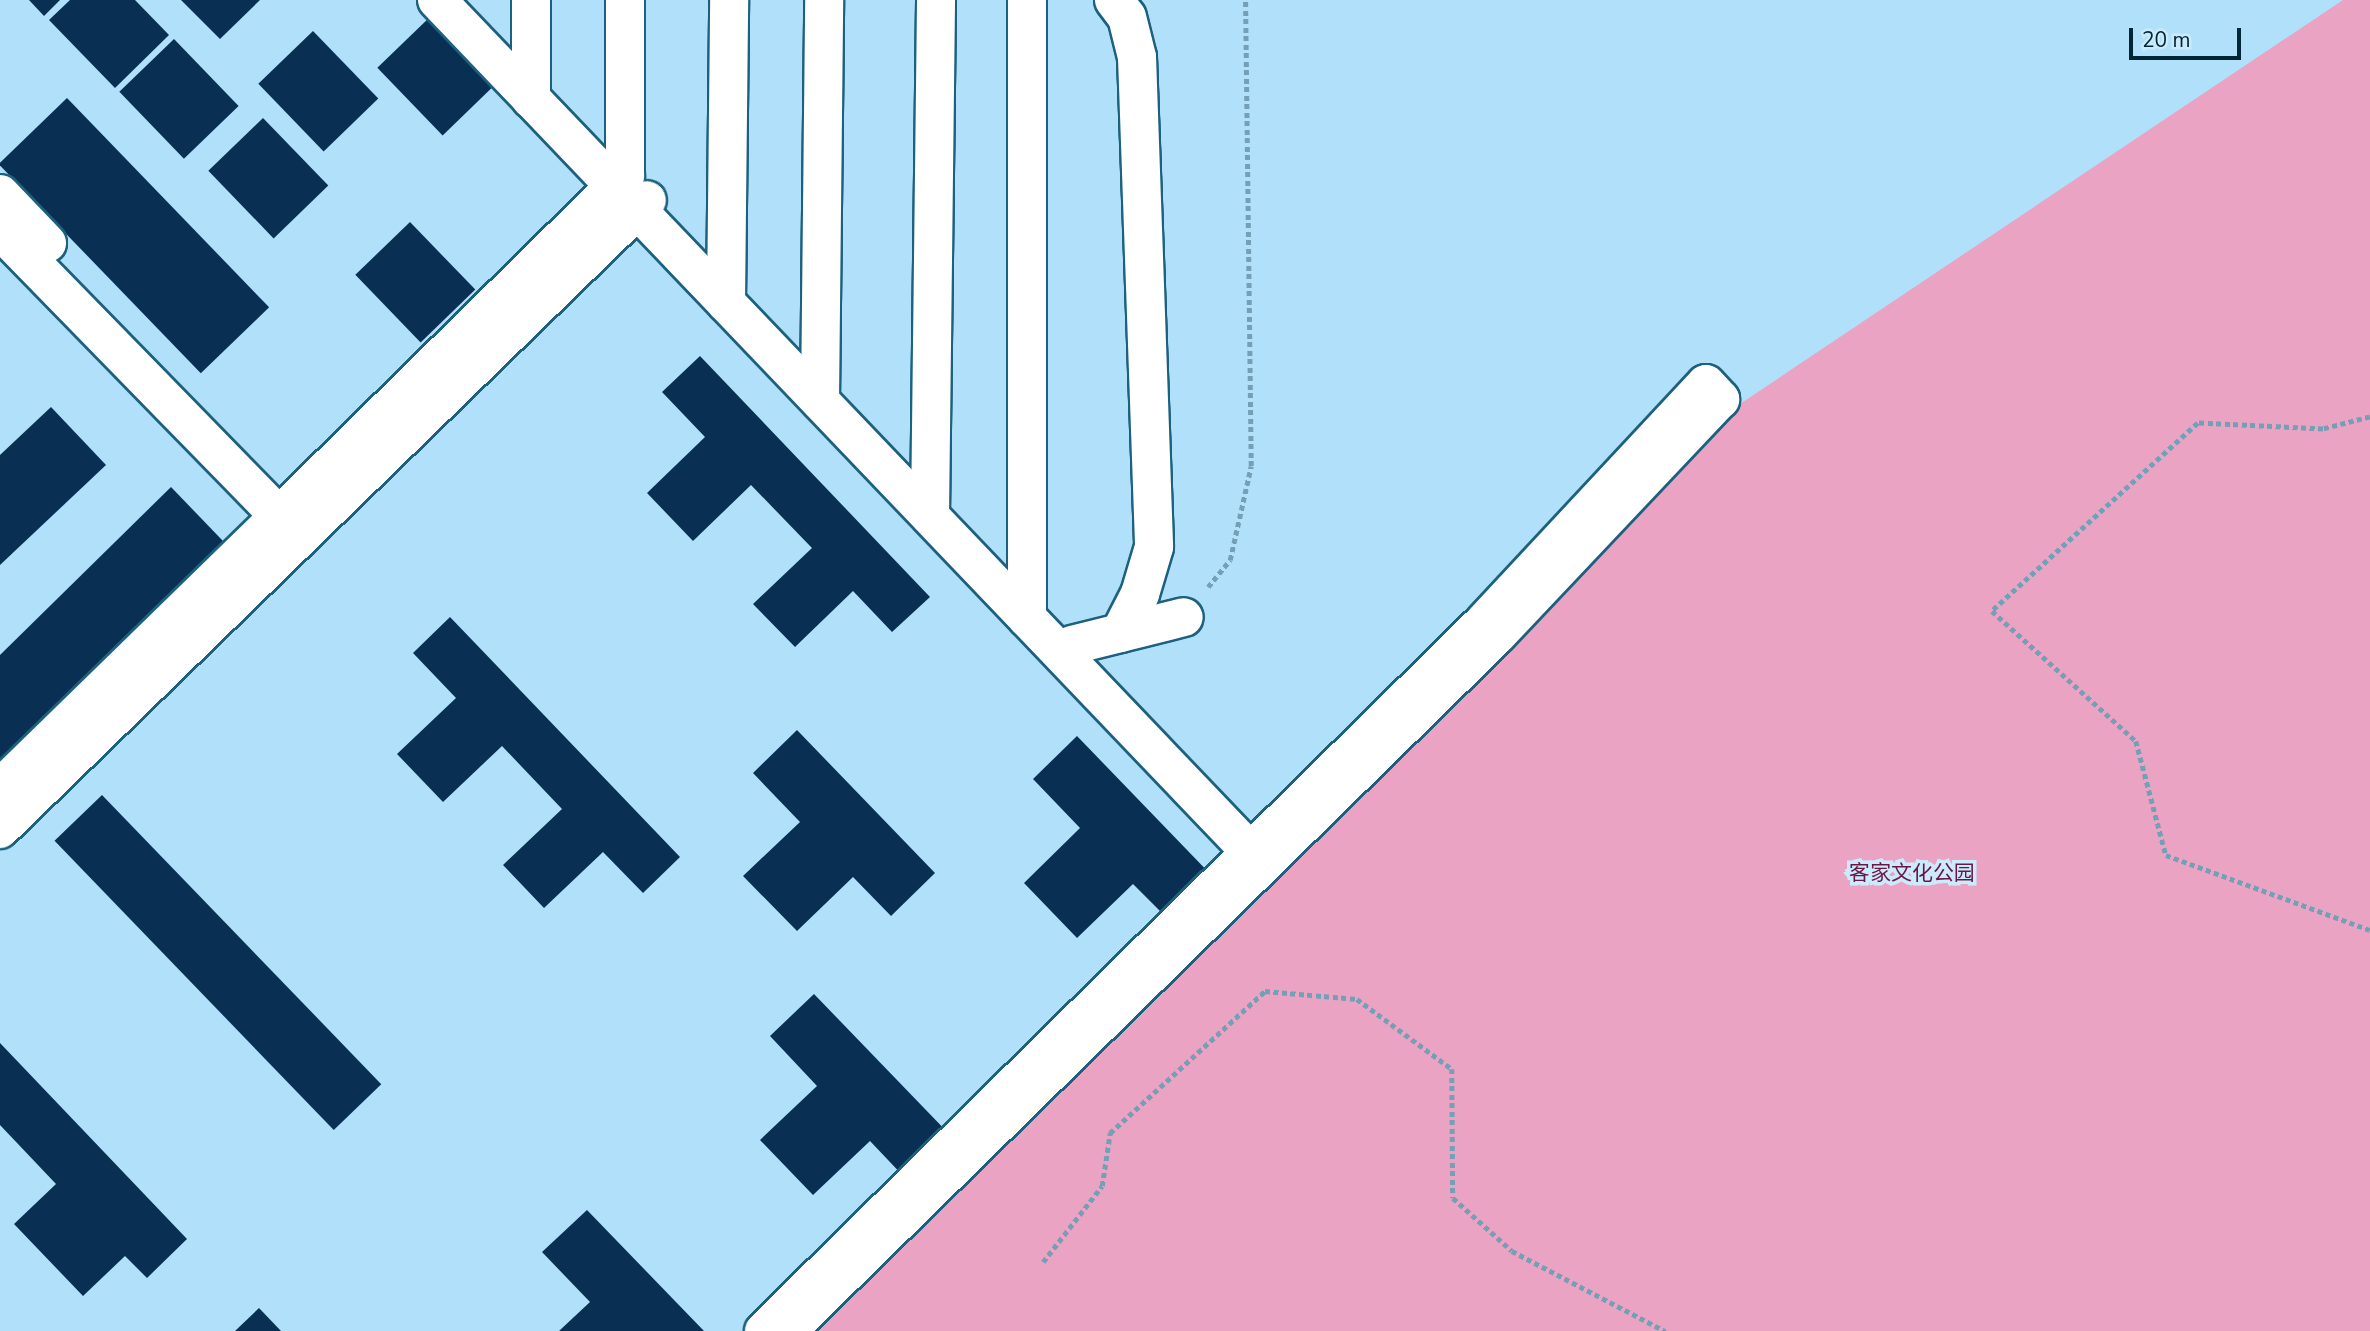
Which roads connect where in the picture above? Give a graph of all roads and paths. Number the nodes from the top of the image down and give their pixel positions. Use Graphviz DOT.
graph roads {
  1 [pos="437,0"];
  2 [pos="456,0"];
  3 [pos="531,0"];
  4 [pos="625,0"];
  5 [pos="729,0"];
  6 [pos="824,0"];
  7 [pos="936,0"];
  8 [pos="1027,0"];
  9 [pos="1114,0"];
  10 [pos="1245,0"];
  11 [pos="531,89"];
  12 [pos="631,193"];
  13 [pos="0,194"];
  14 [pos="0,230"];
  15 [pos="726,293"];
  16 [pos="820,391"];
  17 [pos="2370,417"];
  18 [pos="930,506"];
  19 [pos="297,519"];
  20 [pos="1027,607"];
  21 [pos="1184,617"];
  22 [pos="1120,633"];
  23 [pos="1072,645"];
  24 [pos="0,788"];
  25 [pos="0,830"];
  26 [pos="1262,853"];
  27 [pos="2370,930"];
  28 [pos="1043,1262"];
  29 [pos="764,1331"];
  30 [pos="787,1331"];
  31 [pos="1665,1331"];
  1 -- 11 [label="street"];
  2 -- 11 [label="street"];
  3 -- 11 [label="street"];
  4 -- 12 [label="street"];
  5 -- 15 [label="street"];
  6 -- 16 [label="street"];
  7 -- 18 [label="street"];
  8 -- 20 [label="street"];
  9 -- 22 [label="street"];
  10 -- 21 [label="path"];
  11 -- 12 [label="street"];
  12 -- 15 [label="street"];
  12 -- 19 [label="street"];
  13 -- 19 [label="street"];
  14 -- 19 [label="street"];
  15 -- 16 [label="street"];
  16 -- 18 [label="street"];
  17 -- 27 [label="path"];
  18 -- 20 [label="street"];
  19 -- 24 [label="street"];
  19 -- 25 [label="street"];
  20 -- 23 [label="street"];
  20 -- 26 [label="street"];
  21 -- 22 [label="street"];
  22 -- 23 [label="street"];
  23 -- 26 [label="street"];
  26 -- 26 [label="street"];
  26 -- 29 [label="street"];
  26 -- 30 [label="street"];
  28 -- 31 [label="path"];
}
